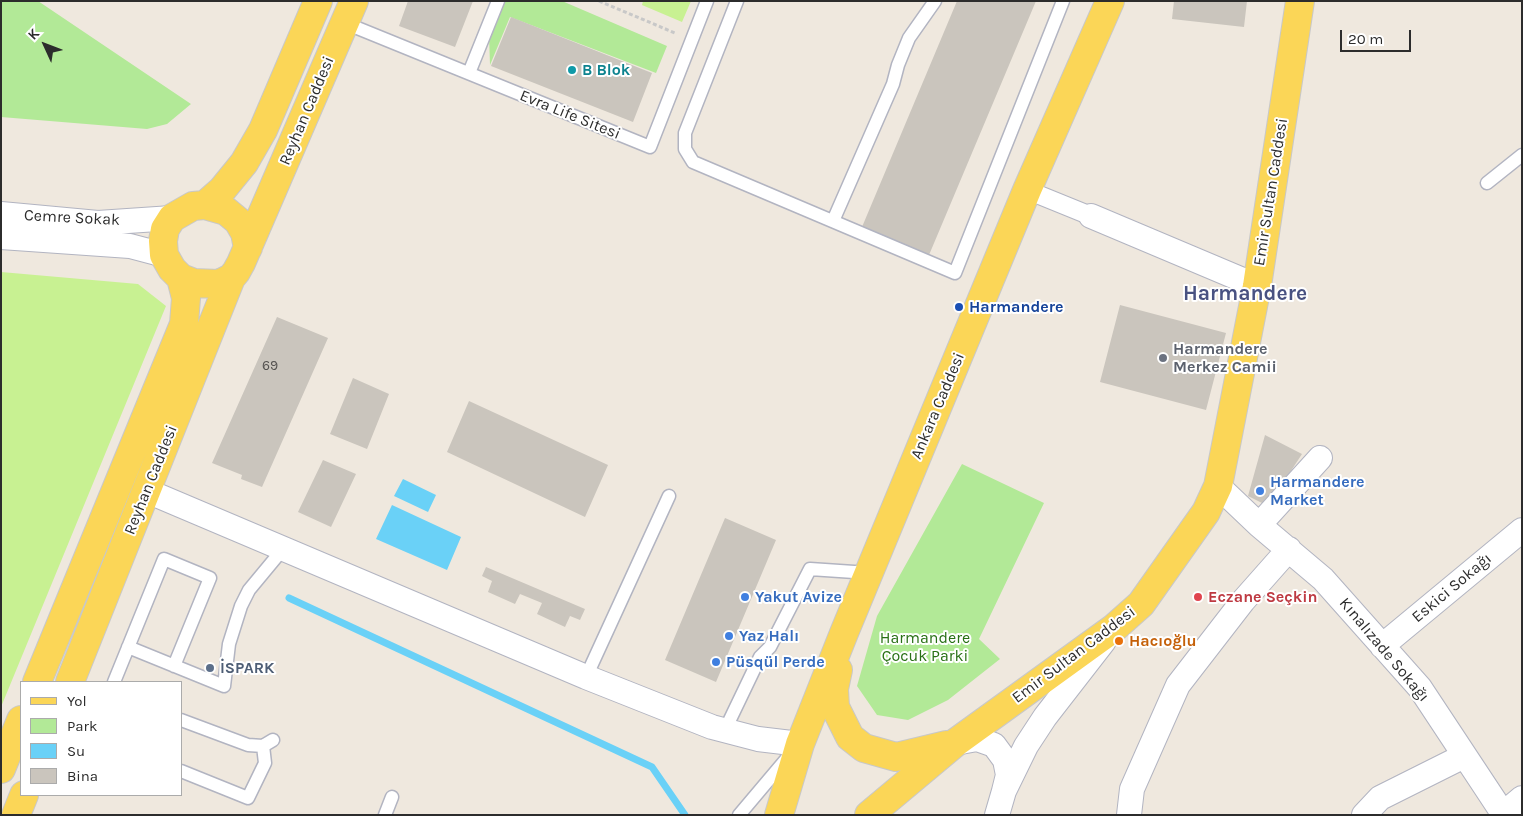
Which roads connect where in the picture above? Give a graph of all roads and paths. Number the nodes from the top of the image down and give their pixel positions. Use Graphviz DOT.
graph roads {
  1 [pos="318,1"];
  2 [pos="498,1"];
  3 [pos="599,1"];
  4 [pos="707,1"];
  5 [pos="736,1"];
  6 [pos="935,1"];
  7 [pos="1064,1"];
  8 [pos="1110,1"];
  9 [pos="1300,1"];
  10 [pos="349,12"];
  11 [pos="692,40"];
  12 [pos="469,74"];
  13 [pos="1522,155"];
  14 [pos="1487,184"];
  15 [pos="1027,190"];
  16 [pos="205,205"];
  17 [pos="1,214"];
  18 [pos="1091,216"];
  19 [pos="172,218"];
  20 [pos="833,221"];
  21 [pos="1,237"];
  22 [pos="248,248"];
  23 [pos="164,254"];
  24 [pos="181,278"];
  25 [pos="231,278"];
  26 [pos="1257,286"];
  27 [pos="1320,458"];
  28 [pos="1218,486"];
  29 [pos="147,491"];
  30 [pos="669,496"];
  31 [pos="1259,525"];
  32 [pos="1522,530"];
  33 [pos="283,549"];
  34 [pos="1289,550"];
  35 [pos="869,573"];
  36 [pos="1114,628"];
  37 [pos="844,633"];
  38 [pos="1382,646"];
  39 [pos="128,648"];
  40 [pos="174,666"];
  41 [pos="586,677"];
  42 [pos="37,681"];
  43 [pos="70,681"];
  44 [pos="114,681"];
  45 [pos="182,720"];
  46 [pos="20,722"];
  47 [pos="725,730"];
  48 [pos="955,743"];
  49 [pos="800,744"];
  50 [pos="1464,756"];
  51 [pos="1,769"];
  52 [pos="182,771"];
  53 [pos="1004,791"];
  54 [pos="24,796"];
  55 [pos="392,797"];
  56 [pos="1522,798"];
  57 [pos="1503,814"];
  58 [pos="16,815"];
  59 [pos="385,815"];
  60 [pos="739,815"];
  61 [pos="779,815"];
  62 [pos="869,815"];
  63 [pos="997,815"];
  64 [pos="1129,815"];
  65 [pos="1364,815"];
  1 -- 16 [label="main road, Reyhan Caddesi"];
  2 -- 12 [label="lane"];
  3 -- 11 [label="path"];
  4 -- 11 [label="lane, Evra Life Sitesi"];
  5 -- 20 [label="lane"];
  6 -- 20 [label="lane"];
  7 -- 20 [label="lane"];
  8 -- 15 [label="main road, Ankara Caddesi"];
  9 -- 26 [label="main road, Emir Sultan Caddesi"];
  10 -- 12 [label="lane, Evra Life Sitesi"];
  10 -- 22 [label="main road, Reyhan Caddesi"];
  11 -- 12 [label="lane, Evra Life Sitesi"];
  13 -- 14 [label="lane"];
  15 -- 18 [label="street"];
  15 -- 35 [label="main road, Ankara Caddesi"];
  16 -- 19 [label="main road"];
  16 -- 22 [label="main road"];
  17 -- 19 [label="street, Cemre Sokak"];
  18 -- 26 [label="street"];
  19 -- 23 [label="main road"];
  21 -- 23 [label="street, Cemre Sokak"];
  22 -- 25 [label="main road"];
  23 -- 24 [label="main road"];
  24 -- 25 [label="main road"];
  24 -- 42 [label="main road, Reyhan Caddesi"];
  25 -- 29 [label="main road, Reyhan Caddesi"];
  26 -- 28 [label="main road, Emir Sultan Caddesi"];
  27 -- 31 [label="street"];
  28 -- 31 [label="street, Kınalızade Sokağı"];
  28 -- 36 [label="main road, Emir Sultan Caddesi"];
  29 -- 33 [label="street"];
  29 -- 43 [label="main road, Reyhan Caddesi"];
  30 -- 41 [label="lane"];
  31 -- 34 [label="street, Kınalızade Sokağı"];
  32 -- 38 [label="street, Eskici Sokağı"];
  33 -- 40 [label="lane"];
  33 -- 41 [label="street"];
  34 -- 38 [label="street, Kınalızade Sokağı"];
  34 -- 64 [label="street"];
  35 -- 37 [label="main road, Ankara Caddesi"];
  35 -- 47 [label="lane"];
  36 -- 48 [label="main road, Emir Sultan Caddesi"];
  36 -- 53 [label="street"];
  37 -- 48 [label="main road"];
  37 -- 49 [label="main road, Ankara Caddesi"];
  38 -- 50 [label="street, Kınalızade Sokağı"];
  39 -- 40 [label="lane"];
  39 -- 40 [label="lane"];
  39 -- 44 [label="lane"];
  41 -- 47 [label="street"];
  45 -- 52 [label="lane"];
  46 -- 51 [label="main road"];
  47 -- 49 [label="street"];
  48 -- 53 [label="street"];
  48 -- 62 [label="main road"];
  49 -- 60 [label="lane"];
  49 -- 61 [label="main road, Ankara Caddesi"];
  50 -- 57 [label="street, Kınalızade Sokağı"];
  50 -- 65 [label="street"];
  53 -- 63 [label="street"];
  54 -- 58 [label="main road"];
  55 -- 59 [label="lane"];
  56 -- 57 [label="street"];
}
